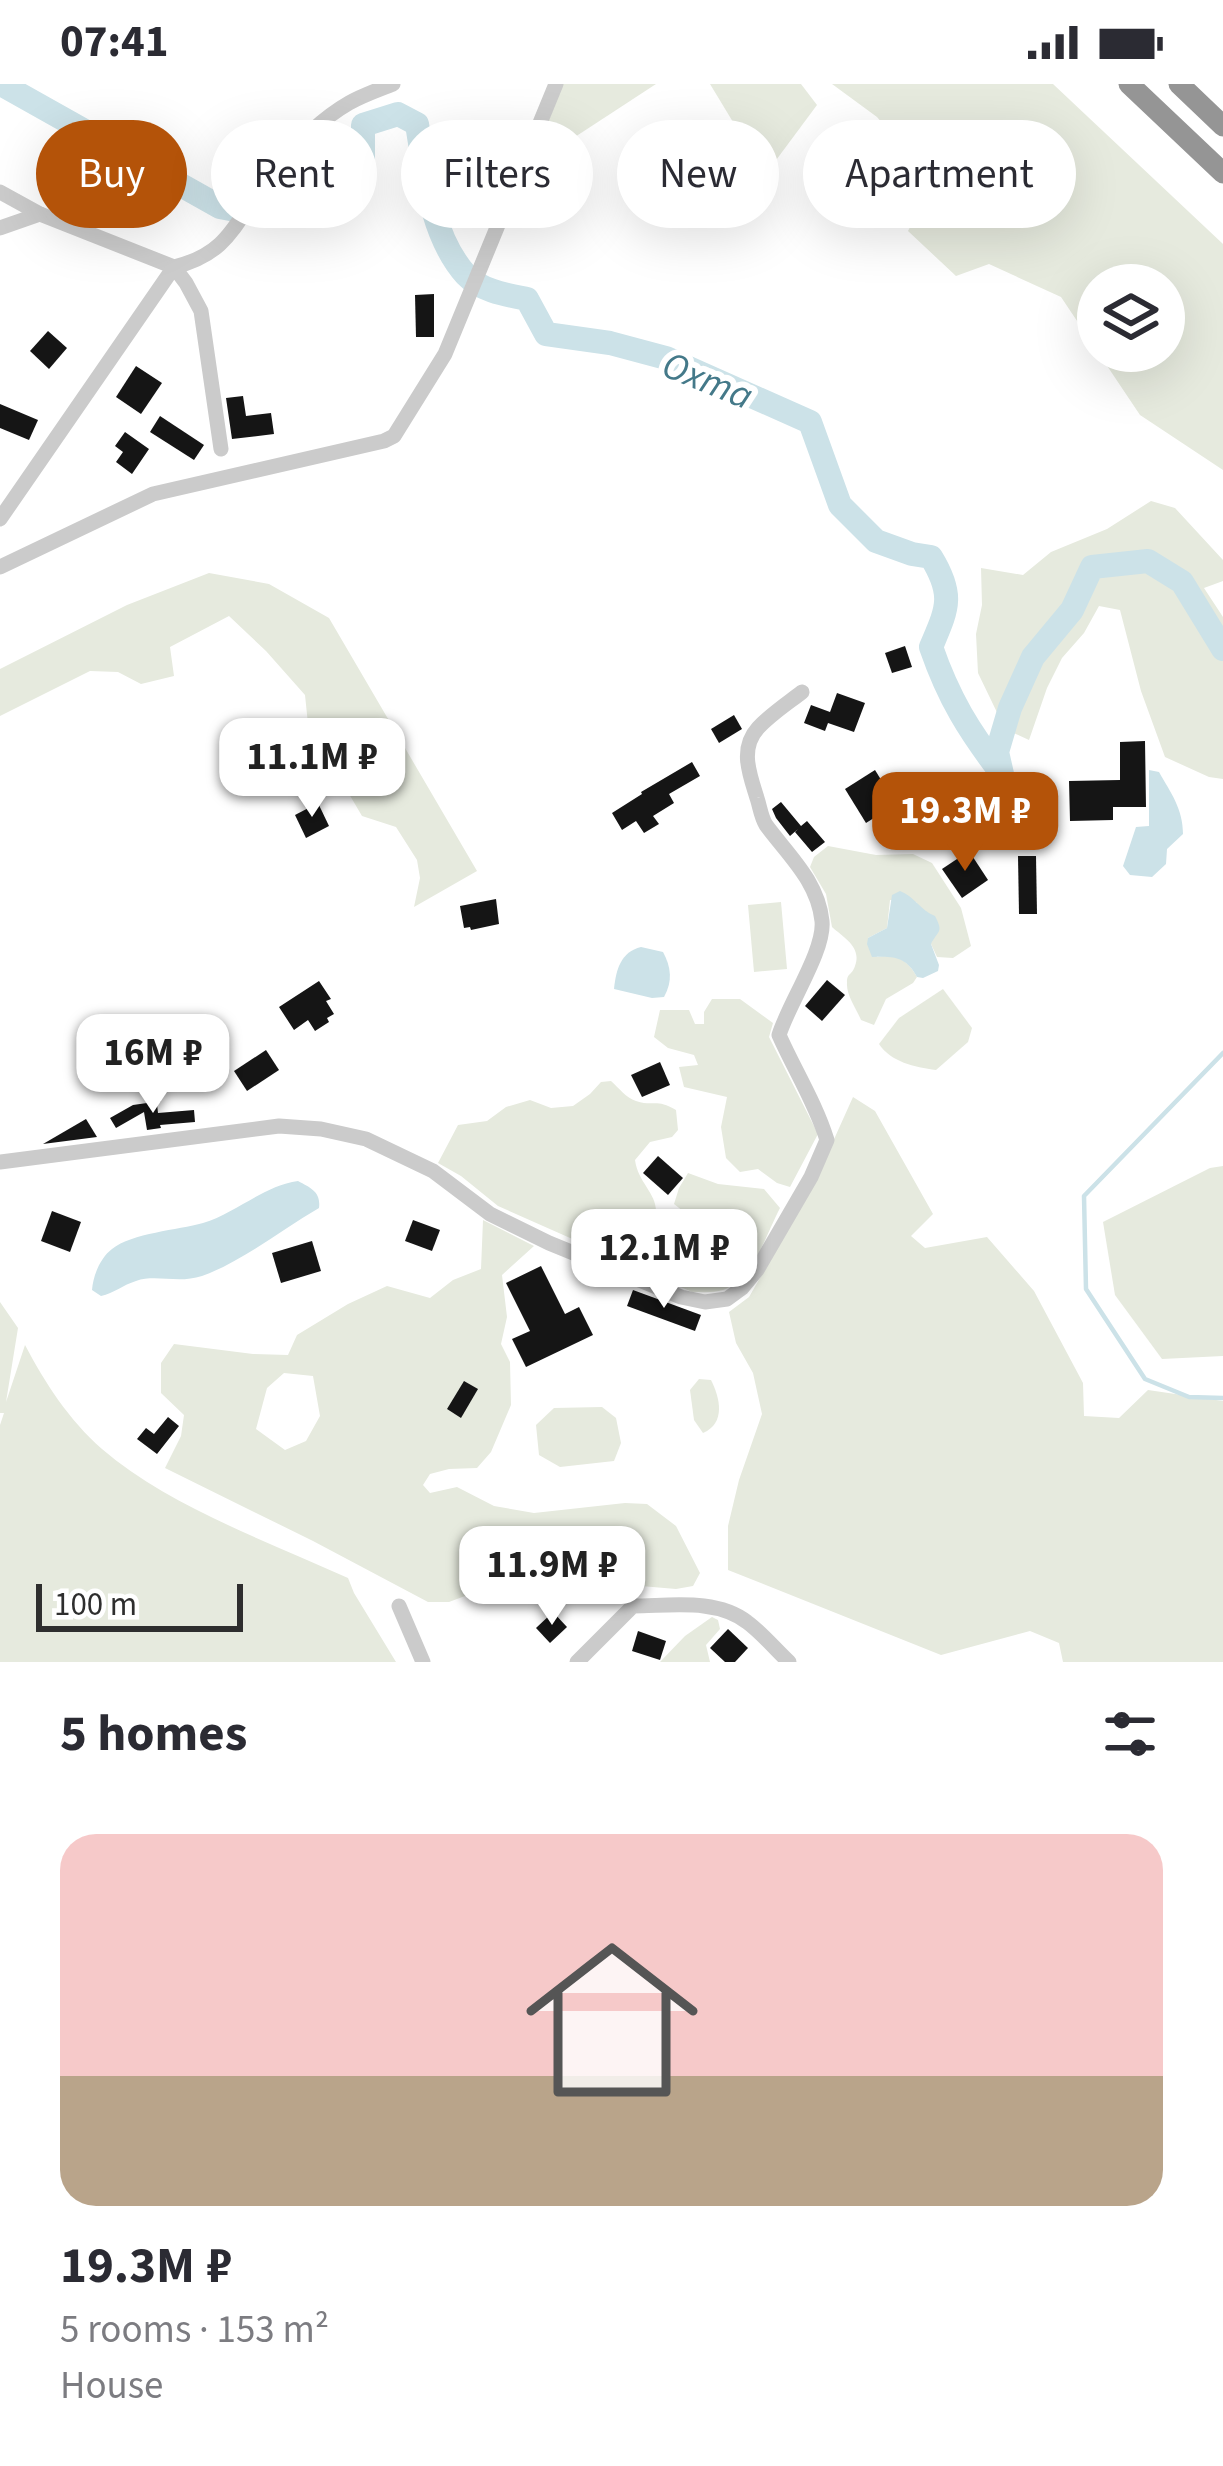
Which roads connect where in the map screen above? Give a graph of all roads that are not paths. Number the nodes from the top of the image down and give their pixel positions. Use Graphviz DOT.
graph roads {
  1 [pos="393,84"];
  2 [pos="556,84"];
  3 [pos="1130,84"];
  4 [pos="1179,84"];
  5 [pos="1223,125"];
  6 [pos="1223,172"];
  7 [pos="0,192"];
  8 [pos="36,212"];
  9 [pos="36,215"];
  10 [pos="0,228"];
  11 [pos="75,228"];
  12 [pos="174,267"];
  13 [pos="221,449"];
  14 [pos="0,519"];
  15 [pos="0,568"];
  16 [pos="802,692"];
  17 [pos="0,1162"];
  18 [pos="399,1606"];
  19 [pos="423,1662"];
  20 [pos="577,1662"];
  21 [pos="789,1662"];
  1 -- 12 [label="street"];
  2 -- 15 [label="street"];
  3 -- 6 [label="highway"];
  4 -- 5 [label="highway"];
  7 -- 8 [label="street"];
  9 -- 10 [label="street"];
  11 -- 12 [label="street"];
  12 -- 13 [label="street"];
  12 -- 14 [label="street"];
  16 -- 17 [label="street"];
  18 -- 19 [label="street"];
  20 -- 21 [label="street"];
}
